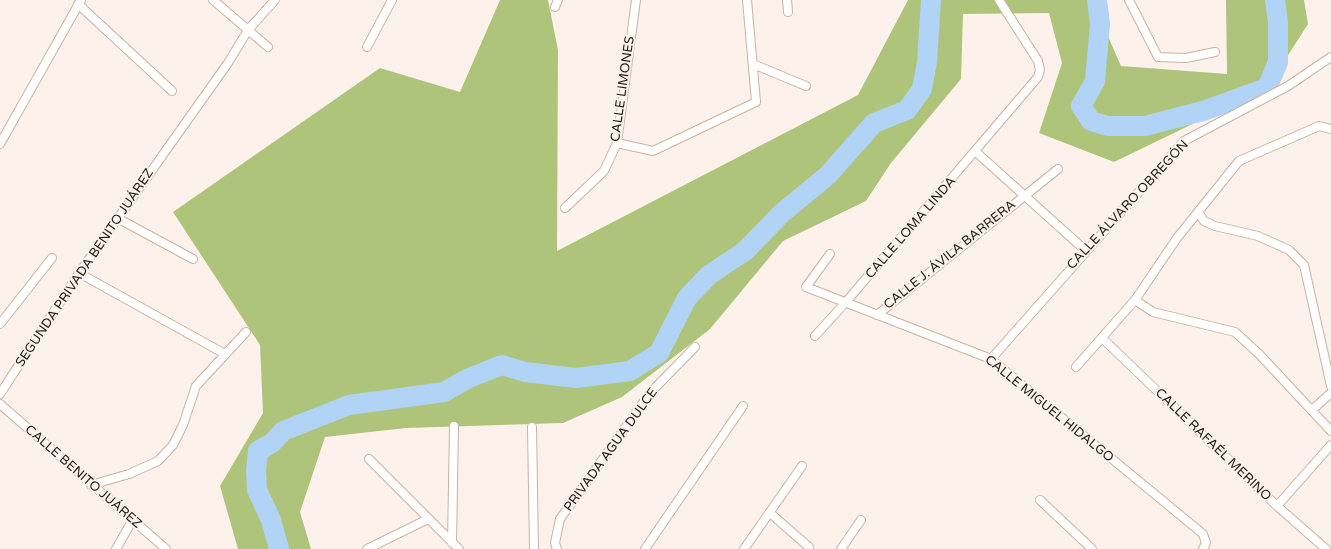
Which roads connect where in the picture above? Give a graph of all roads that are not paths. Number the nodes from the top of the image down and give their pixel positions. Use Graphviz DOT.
graph roads {
  1 [pos="213,0"];
  2 [pos="275,0"];
  3 [pos="392,0"];
  4 [pos="636,0"];
  5 [pos="747,0"];
  6 [pos="787,0"];
  7 [pos="999,0"];
  8 [pos="1129,0"];
  9 [pos="80,2"];
  10 [pos="788,12"];
  11 [pos="248,30"];
  12 [pos="268,47"];
  13 [pos="367,47"];
  14 [pos="1215,52"];
  15 [pos="1331,57"];
  16 [pos="753,64"];
  17 [pos="806,86"];
  18 [pos="172,91"];
  19 [pos="1331,129"];
  20 [pos="617,143"];
  21 [pos="0,144"];
  22 [pos="976,152"];
  23 [pos="1058,169"];
  24 [pos="1024,195"];
  25 [pos="565,208"];
  26 [pos="1198,212"];
  27 [pos="119,219"];
  28 [pos="1085,250"];
  29 [pos="830,254"];
  30 [pos="52,258"];
  31 [pos="193,259"];
  32 [pos="80,273"];
  33 [pos="1135,300"];
  34 [pos="845,303"];
  35 [pos="877,315"];
  36 [pos="0,324"];
  37 [pos="246,332"];
  38 [pos="815,336"];
  39 [pos="1102,338"];
  40 [pos="695,347"];
  41 [pos="225,354"];
  42 [pos="991,359"];
  43 [pos="1076,367"];
  44 [pos="1331,386"];
  45 [pos="1331,393"];
  46 [pos="0,394"];
  47 [pos="0,404"];
  48 [pos="743,406"];
  49 [pos="1312,410"];
  50 [pos="454,426"];
  51 [pos="532,427"];
  52 [pos="1331,432"];
  53 [pos="1331,445"];
  54 [pos="369,459"];
  55 [pos="802,466"];
  56 [pos="91,485"];
  57 [pos="1040,500"];
  58 [pos="1277,506"];
  59 [pos="770,513"];
  60 [pos="428,519"];
  61 [pos="132,520"];
  62 [pos="861,520"];
  63 [pos="452,543"];
  64 [pos="556,546"];
  65 [pos="1205,546"];
  66 [pos="809,547"];
  67 [pos="116,549"];
  68 [pos="166,549"];
  69 [pos="367,549"];
  70 [pos="459,549"];
  71 [pos="534,549"];
  72 [pos="645,549"];
  73 [pos="744,549"];
  74 [pos="841,549"];
  75 [pos="1092,549"];
  76 [pos="1326,549"];
  1 -- 11 [label="street"];
  2 -- 11 [label="street, SEGUNDA PRIVADA BENITO JUÁREZ"];
  3 -- 13 [label="street"];
  4 -- 20 [label="street, CALLE LIMONES"];
  5 -- 16 [label="street"];
  6 -- 10 [label="street"];
  7 -- 22 [label="street, CALLE LOMA LINDA"];
  8 -- 14 [label="street"];
  9 -- 18 [label="street"];
  9 -- 21 [label="street"];
  11 -- 12 [label="street"];
  11 -- 27 [label="street, SEGUNDA PRIVADA BENITO JUÁREZ"];
  15 -- 28 [label="street, CALLE ÁLVARO OBREGÓN"];
  16 -- 17 [label="street"];
  16 -- 20 [label="street"];
  19 -- 26 [label="street"];
  20 -- 25 [label="street, CALLE LIMONES"];
  22 -- 24 [label="street"];
  22 -- 34 [label="street, CALLE LOMA LINDA"];
  23 -- 24 [label="street, CALLE J. ÁVILA BARRERA"];
  24 -- 28 [label="street"];
  24 -- 35 [label="street, CALLE J. ÁVILA BARRERA"];
  26 -- 33 [label="street"];
  26 -- 44 [label="street"];
  27 -- 31 [label="street"];
  27 -- 32 [label="street, SEGUNDA PRIVADA BENITO JUÁREZ"];
  28 -- 42 [label="street, CALLE ÁLVARO OBREGÓN"];
  29 -- 34 [label="street, CALLE MIGUEL HIDALGO"];
  30 -- 36 [label="street"];
  32 -- 41 [label="street"];
  32 -- 46 [label="street, SEGUNDA PRIVADA BENITO JUÁREZ"];
  33 -- 39 [label="street"];
  33 -- 49 [label="street"];
  34 -- 35 [label="street, CALLE MIGUEL HIDALGO"];
  34 -- 38 [label="street, CALLE LOMA LINDA"];
  35 -- 42 [label="street, CALLE MIGUEL HIDALGO"];
  37 -- 41 [label="street"];
  39 -- 43 [label="street"];
  39 -- 58 [label="street, CALLE RAFAÉL MERINO"];
  40 -- 64 [label="street, PRIVADA AGUA DULCE"];
  41 -- 56 [label="street"];
  42 -- 65 [label="street, CALLE MIGUEL HIDALGO"];
  45 -- 49 [label="street"];
  47 -- 56 [label="street, CALLE BENITO JUÁREZ"];
  48 -- 72 [label="street"];
  49 -- 52 [label="street"];
  50 -- 63 [label="street"];
  51 -- 71 [label="street"];
  53 -- 58 [label="street"];
  54 -- 60 [label="street"];
  55 -- 59 [label="street"];
  56 -- 61 [label="street, CALLE BENITO JUÁREZ"];
  57 -- 75 [label="street"];
  58 -- 76 [label="street, CALLE RAFAÉL MERINO"];
  59 -- 66 [label="street"];
  59 -- 73 [label="street"];
  60 -- 63 [label="street"];
  60 -- 69 [label="street"];
  61 -- 67 [label="street"];
  61 -- 68 [label="street, CALLE BENITO JUÁREZ"];
  62 -- 74 [label="street"];
  63 -- 70 [label="street"];
}
